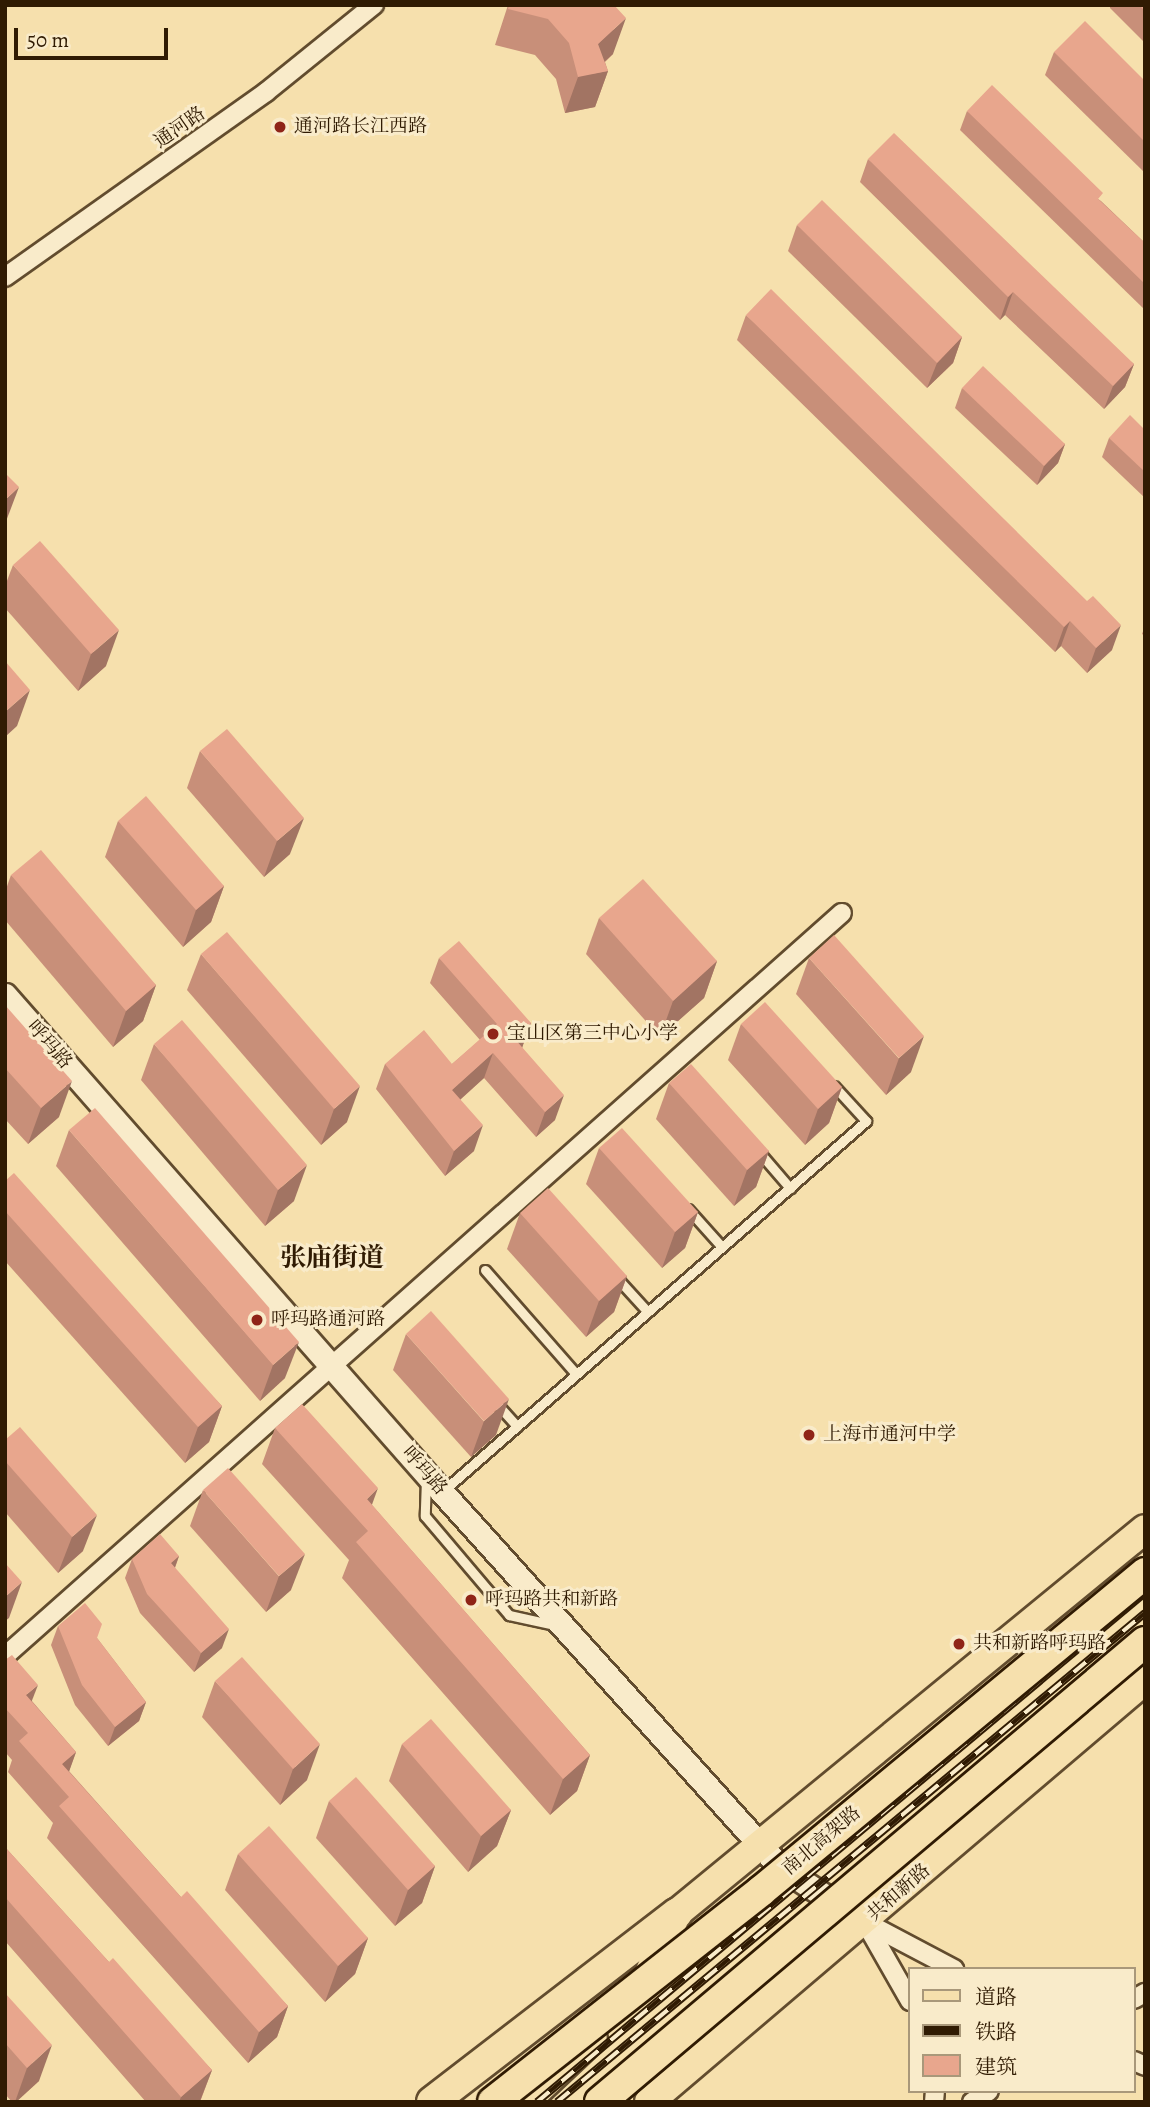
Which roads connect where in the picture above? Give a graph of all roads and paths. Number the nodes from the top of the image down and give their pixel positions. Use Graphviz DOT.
graph roads {
  1 [pos="374,5"];
  2 [pos="5,276"];
  3 [pos="842,913"];
  4 [pos="5,995"];
  5 [pos="830,1081"];
  6 [pos="755,1147"];
  7 [pos="790,1188"];
  8 [pos="677,1196"];
  9 [pos="722,1247"];
  10 [pos="485,1270"];
  11 [pos="611,1271"];
  12 [pos="648,1312"];
  13 [pos="332,1367"];
  14 [pos="576,1374"];
  15 [pos="491,1397"];
  16 [pos="517,1426"];
  17 [pos="426,1474"];
  18 [pos="442,1492"];
  19 [pos="1145,1509"];
  20 [pos="1145,1529"];
  21 [pos="1145,1573"];
  22 [pos="1083,1579"];
  23 [pos="566,1628"];
  24 [pos="1145,1642"];
  25 [pos="5,1656"];
  26 [pos="1145,1681"];
  27 [pos="760,1842"];
  28 [pos="677,1913"];
  29 [pos="865,1922"];
  30 [pos="950,1967"];
  31 [pos="908,1997"];
  32 [pos="432,2102"];
  33 [pos="493,2102"];
  34 [pos="525,2102"];
  35 [pos="600,2102"];
  36 [pos="649,2102"];
  1 -- 2 [label="street, 通河路"];
  3 -- 13 [label="street"];
  4 -- 13 [label="street, 呼玛路"];
  5 -- 7 [label="lane"];
  6 -- 7 [label="lane"];
  7 -- 9 [label="lane"];
  8 -- 9 [label="lane"];
  9 -- 12 [label="lane"];
  10 -- 14 [label="lane"];
  11 -- 12 [label="lane"];
  12 -- 14 [label="lane"];
  13 -- 17 [label="street, 呼玛路"];
  13 -- 25 [label="street"];
  14 -- 16 [label="lane"];
  15 -- 16 [label="lane"];
  16 -- 18 [label="lane"];
  17 -- 18 [label="street, 呼玛路"];
  17 -- 23 [label="lane"];
  18 -- 23 [label="street, 呼玛路"];
  19 -- 22 [label="main road"];
  20 -- 22 [label="main road"];
  21 -- 33 [label="highway, 南北高架路, bridge"];
  22 -- 27 [label="main road"];
  23 -- 27 [label="street, 呼玛路"];
  24 -- 35 [label="highway, bridge"];
  26 -- 29 [label="main road, 共和新路"];
  27 -- 28 [label="main road"];
  27 -- 29 [label="street, 呼玛路"];
  28 -- 32 [label="highway"];
  28 -- 34 [label="main road"];
  29 -- 30 [label="street"];
  29 -- 31 [label="street"];
  29 -- 36 [label="main road, 共和新路"];
}
